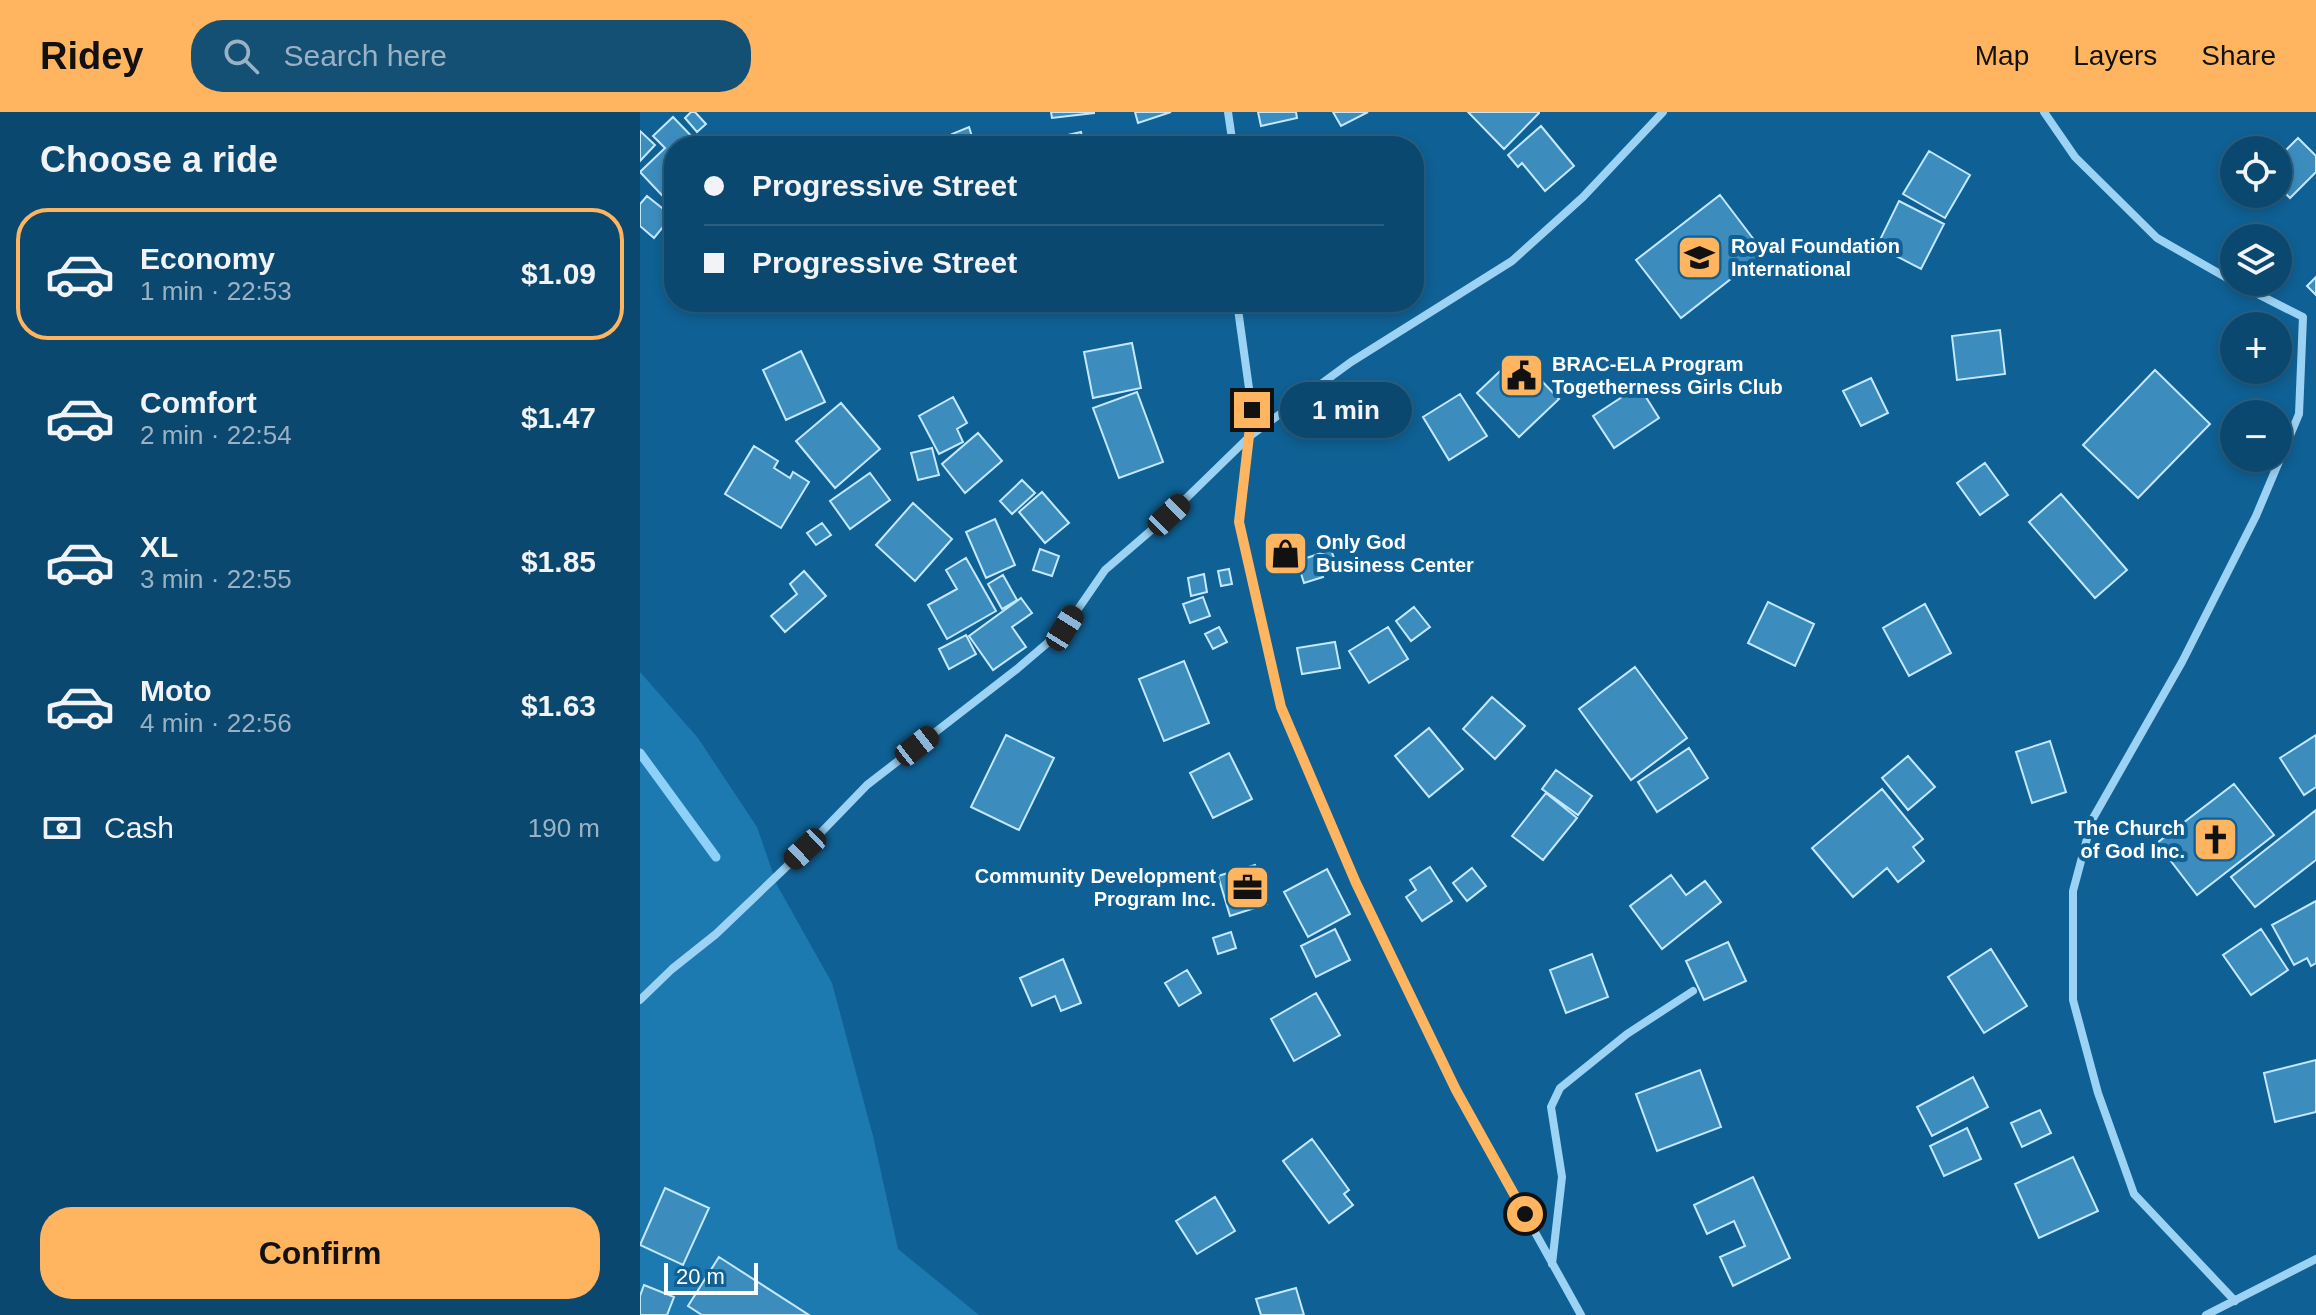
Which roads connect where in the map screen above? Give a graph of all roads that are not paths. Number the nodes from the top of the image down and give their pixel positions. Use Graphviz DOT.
graph roads {
  1 [pos="1228,112"];
  2 [pos="1663,112"];
  3 [pos="2044,112"];
  4 [pos="1232,136"];
  5 [pos="2220,274"];
  6 [pos="2262,296"];
  7 [pos="1238,312"];
  8 [pos="1250,436"];
  9 [pos="1693,991"];
  10 [pos="640,1000"];
  11 [pos="2316,1259"];
  12 [pos="1552,1264"];
  13 [pos="2235,1301"];
  14 [pos="1581,1315"];
  15 [pos="2206,1315"];
  1 -- 4 [label="street"];
  2 -- 8 [label="street"];
  3 -- 5 [label="street"];
  6 -- 13 [label="street"];
  7 -- 8 [label="street"];
  8 -- 10 [label="street"];
  8 -- 12 [label="street"];
  9 -- 12 [label="street"];
  11 -- 13 [label="street"];
  12 -- 14 [label="street"];
  13 -- 15 [label="street"];
}
